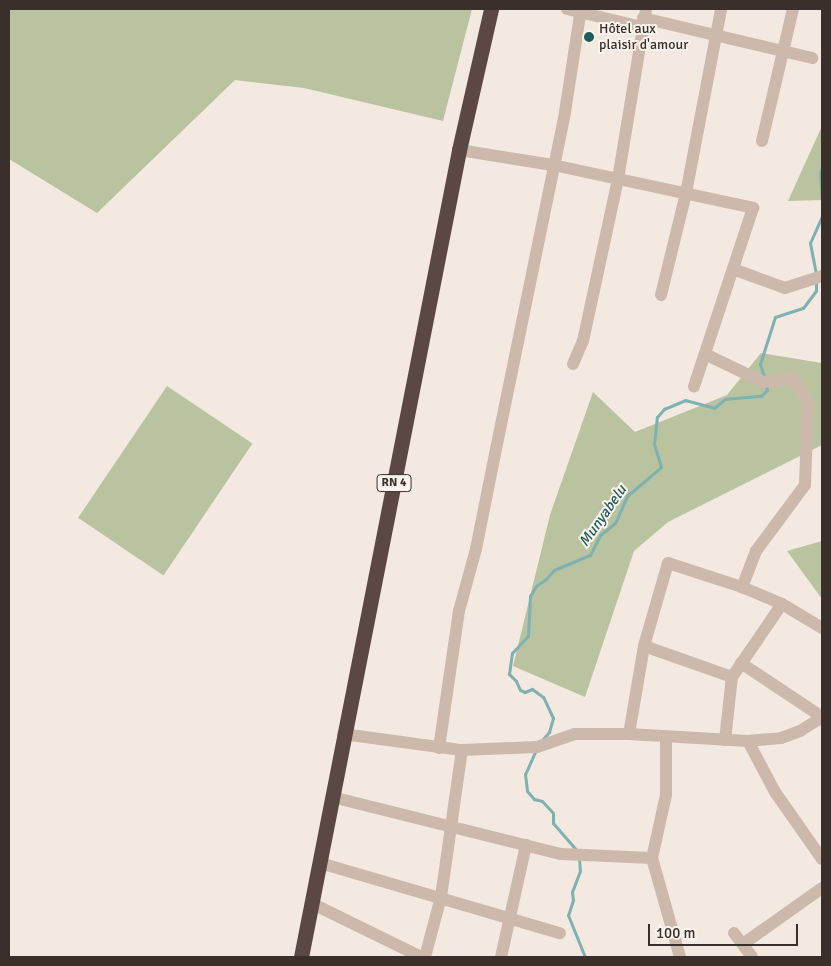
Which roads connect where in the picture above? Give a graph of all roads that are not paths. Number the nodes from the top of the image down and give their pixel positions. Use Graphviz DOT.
graph roads {
  1 [pos="491,9"];
  2 [pos="566,9"];
  3 [pos="721,9"];
  4 [pos="793,9"];
  5 [pos="581,10"];
  6 [pos="644,18"];
  7 [pos="717,35"];
  8 [pos="785,51"];
  9 [pos="812,58"];
  10 [pos="762,141"];
  11 [pos="459,150"];
  12 [pos="553,165"];
  13 [pos="618,179"];
  14 [pos="686,193"];
  15 [pos="733,269"];
  16 [pos="822,276"];
  17 [pos="661,295"];
  18 [pos="705,354"];
  19 [pos="573,364"];
  20 [pos="694,386"];
  21 [pos="742,587"];
  22 [pos="782,604"];
  23 [pos="822,628"];
  24 [pos="644,646"];
  25 [pos="741,664"];
  26 [pos="732,678"];
  27 [pos="822,717"];
  28 [pos="343,734"];
  29 [pos="628,734"];
  30 [pos="666,738"];
  31 [pos="725,740"];
  32 [pos="748,741"];
  33 [pos="439,748"];
  34 [pos="462,750"];
  35 [pos="332,797"];
  36 [pos="453,828"];
  37 [pos="526,845"];
  38 [pos="652,858"];
  39 [pos="822,859"];
  40 [pos="320,863"];
  41 [pos="822,888"];
  42 [pos="441,897"];
  43 [pos="311,903"];
  44 [pos="511,918"];
  45 [pos="560,932"];
  46 [pos="734,933"];
  47 [pos="743,944"];
  48 [pos="301,957"];
  49 [pos="423,957"];
  50 [pos="501,957"];
  51 [pos="680,957"];
  52 [pos="752,957"];
  1 -- 11 [label="highway, RN 4"];
  2 -- 5 [label="street"];
  3 -- 7 [label="street"];
  4 -- 8 [label="street"];
  5 -- 6 [label="street"];
  5 -- 12 [label="street"];
  6 -- 7 [label="street"];
  6 -- 13 [label="street"];
  7 -- 8 [label="street"];
  7 -- 14 [label="street"];
  8 -- 9 [label="street"];
  8 -- 10 [label="street"];
  11 -- 12 [label="street"];
  11 -- 28 [label="highway, RN 4"];
  12 -- 13 [label="street"];
  12 -- 33 [label="street"];
  13 -- 14 [label="street"];
  13 -- 19 [label="street"];
  14 -- 15 [label="street"];
  14 -- 17 [label="street"];
  15 -- 16 [label="street"];
  15 -- 18 [label="street"];
  18 -- 20 [label="street"];
  18 -- 21 [label="street"];
  21 -- 22 [label="street"];
  21 -- 24 [label="street"];
  22 -- 23 [label="street"];
  22 -- 25 [label="street"];
  24 -- 26 [label="street"];
  24 -- 29 [label="street"];
  25 -- 26 [label="street"];
  25 -- 27 [label="street"];
  26 -- 31 [label="street"];
  27 -- 32 [label="street"];
  28 -- 33 [label="street"];
  28 -- 35 [label="highway, RN 4"];
  29 -- 30 [label="street"];
  29 -- 34 [label="street"];
  30 -- 31 [label="street"];
  30 -- 38 [label="street"];
  31 -- 32 [label="street"];
  32 -- 39 [label="street"];
  33 -- 34 [label="street"];
  34 -- 36 [label="street"];
  35 -- 36 [label="street"];
  35 -- 40 [label="highway, RN 4"];
  36 -- 37 [label="street"];
  36 -- 42 [label="street"];
  37 -- 38 [label="street"];
  37 -- 44 [label="street"];
  38 -- 51 [label="street"];
  40 -- 42 [label="street"];
  40 -- 43 [label="highway, RN 4"];
  41 -- 47 [label="street"];
  42 -- 44 [label="street"];
  42 -- 49 [label="street"];
  43 -- 48 [label="highway, RN 4"];
  43 -- 49 [label="street"];
  44 -- 45 [label="street"];
  44 -- 50 [label="street"];
  46 -- 47 [label="street"];
  47 -- 52 [label="street"];
}
